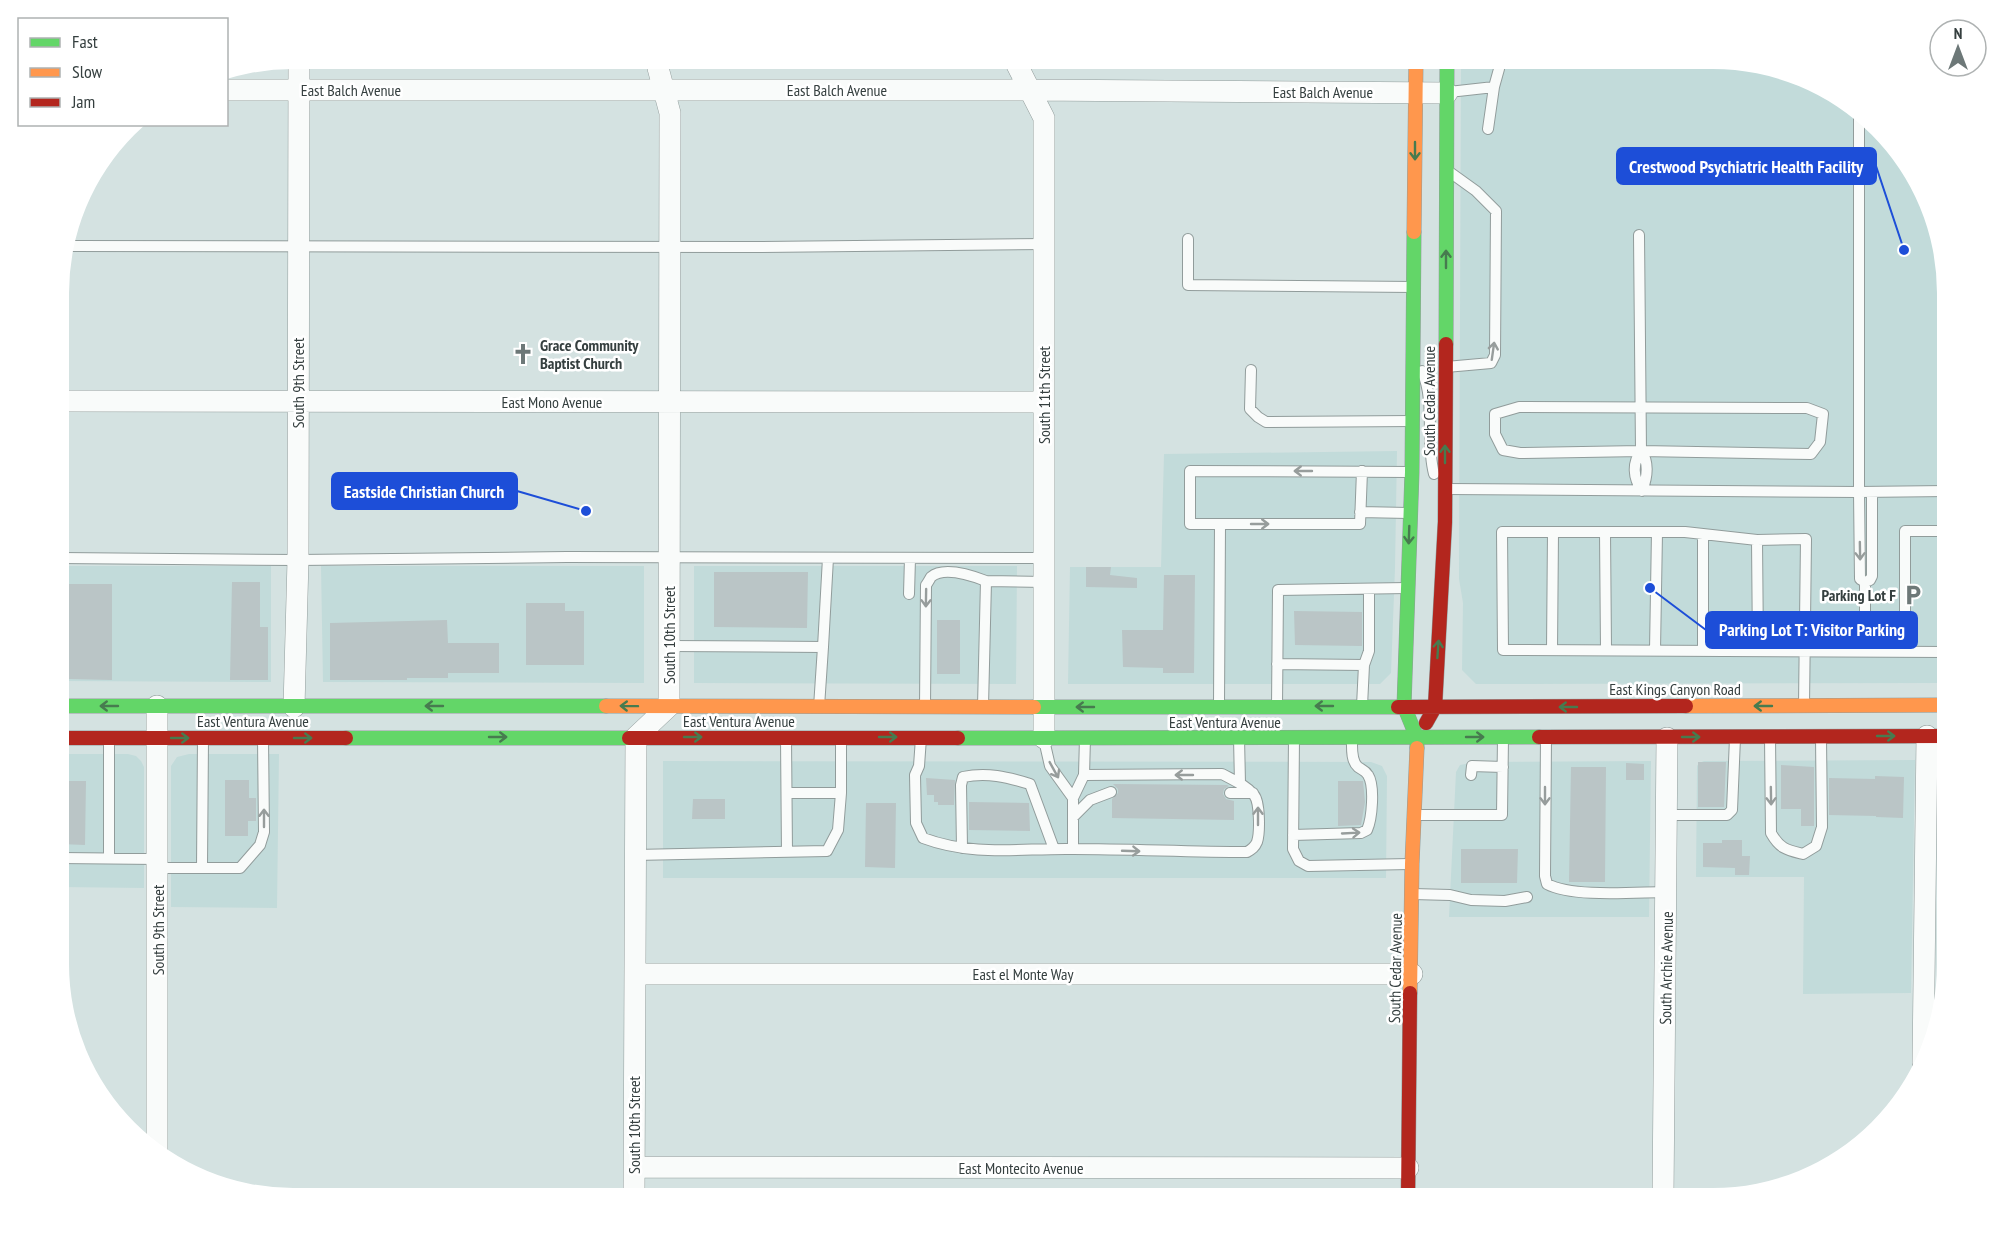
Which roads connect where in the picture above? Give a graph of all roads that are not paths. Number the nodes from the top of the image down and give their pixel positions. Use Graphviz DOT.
graph roads {
  1 [pos="299,69"];
  2 [pos="658,69"];
  3 [pos="1019,69"];
  4 [pos="1416,69"];
  5 [pos="1447,69"];
  6 [pos="1499,69"];
  7 [pos="1494,87"];
  8 [pos="228,90"];
  9 [pos="299,90"];
  10 [pos="664,90"];
  11 [pos="1029,90"];
  12 [pos="1416,93"];
  13 [pos="1447,93"];
  14 [pos="1860,124"];
  15 [pos="1488,129"];
  16 [pos="1446,169"];
  17 [pos="1639,235"];
  18 [pos="1188,239"];
  19 [pos="1045,244"];
  20 [pos="74,246"];
  21 [pos="670,246"];
  22 [pos="297,247"];
  23 [pos="1414,287"];
  24 [pos="1414,352"];
  25 [pos="1446,367"];
  26 [pos="1251,370"];
  27 [pos="69,401"];
  28 [pos="297,402"];
  29 [pos="669,402"];
  30 [pos="1044,402"];
  31 [pos="1640,407"];
  32 [pos="1413,421"];
  33 [pos="1641,450"];
  34 [pos="1362,471"];
  35 [pos="1413,472"];
  36 [pos="1445,489"];
  37 [pos="1641,491"];
  38 [pos="1937,491"];
  39 [pos="1859,492"];
  40 [pos="1872,492"];
  41 [pos="1360,512"];
  42 [pos="1410,513"];
  43 [pos="1220,524"];
  44 [pos="1937,531"];
  45 [pos="1553,532"];
  46 [pos="1605,532"];
  47 [pos="1658,532"];
  48 [pos="1703,535"];
  49 [pos="1757,540"];
  50 [pos="669,557"];
  51 [pos="69,558"];
  52 [pos="828,558"];
  53 [pos="910,558"];
  54 [pos="1044,558"];
  55 [pos="298,560"];
  56 [pos="986,581"];
  57 [pos="1044,582"];
  58 [pos="1865,582"];
  59 [pos="1407,588"];
  60 [pos="1369,589"];
  61 [pos="909,594"];
  62 [pos="669,646"];
  63 [pos="822,647"];
  64 [pos="1552,650"];
  65 [pos="1606,650"];
  66 [pos="1655,650"];
  67 [pos="1703,651"];
  68 [pos="1758,651"];
  69 [pos="1805,651"];
  70 [pos="1865,651"];
  71 [pos="1905,651"];
  72 [pos="1937,651"];
  73 [pos="1277,664"];
  74 [pos="1364,665"];
  75 [pos="1804,705"];
  76 [pos="1937,705"];
  77 [pos="69,706"];
  78 [pos="157,706"];
  79 [pos="669,706"];
  80 [pos="1220,706"];
  81 [pos="1277,706"];
  82 [pos="1362,706"];
  83 [pos="1404,706"];
  84 [pos="294,707"];
  85 [pos="819,707"];
  86 [pos="925,707"];
  87 [pos="983,707"];
  88 [pos="1044,707"];
  89 [pos="1435,707"];
  90 [pos="1937,736"];
  91 [pos="636,737"];
  92 [pos="786,737"];
  93 [pos="841,737"];
  94 [pos="1503,737"];
  95 [pos="1546,737"];
  96 [pos="1735,737"];
  97 [pos="1770,737"];
  98 [pos="1821,737"];
  99 [pos="69,738"];
  100 [pos="109,738"];
  101 [pos="157,738"];
  102 [pos="203,738"];
  103 [pos="263,738"];
  104 [pos="921,738"];
  105 [pos="1044,738"];
  106 [pos="1084,738"];
  107 [pos="1239,738"];
  108 [pos="1294,738"];
  109 [pos="1352,738"];
  110 [pos="1417,738"];
  111 [pos="1667,738"];
  112 [pos="1503,767"];
  113 [pos="1084,775"];
  114 [pos="1471,775"];
  115 [pos="1240,783"];
  116 [pos="1111,792"];
  117 [pos="1230,792"];
  118 [pos="787,793"];
  119 [pos="841,793"];
  120 [pos="1253,793"];
  121 [pos="1073,798"];
  122 [pos="1471,803"];
  123 [pos="1414,815"];
  124 [pos="1471,815"];
  125 [pos="1667,815"];
  126 [pos="1073,817"];
  127 [pos="1293,835"];
  128 [pos="962,848"];
  129 [pos="1054,849"];
  130 [pos="1073,849"];
  131 [pos="787,852"];
  132 [pos="635,855"];
  133 [pos="69,858"];
  134 [pos="109,858"];
  135 [pos="158,863"];
  136 [pos="1412,864"];
  137 [pos="202,868"];
  138 [pos="1667,892"];
  139 [pos="1413,894"];
  140 [pos="1527,897"];
  141 [pos="635,974"];
  142 [pos="1412,974"];
  143 [pos="1924,1039"];
  144 [pos="158,1143"];
  145 [pos="634,1167"];
  146 [pos="1408,1168"];
  147 [pos="634,1188"];
  148 [pos="1408,1188"];
  149 [pos="1663,1188"];
  1 -- 9 [label="street, South 9th Street"];
  2 -- 10 [label="street, South 10th Street"];
  3 -- 11 [label="street, South 11th Street"];
  4 -- 12 [label="main road, South Cedar Avenue"];
  5 -- 13 [label="main road, South Cedar Avenue"];
  6 -- 7 [label="lane"];
  7 -- 13 [label="lane"];
  7 -- 15 [label="lane"];
  8 -- 9 [label="street, East Balch Avenue"];
  9 -- 10 [label="street, East Balch Avenue"];
  9 -- 22 [label="street, South 9th Street"];
  10 -- 11 [label="street, East Balch Avenue"];
  10 -- 21 [label="street, South 10th Street"];
  11 -- 12 [label="street, East Balch Avenue"];
  11 -- 19 [label="street, South 11th Street"];
  12 -- 13 [label="street, East Balch Avenue"];
  12 -- 23 [label="main road, South Cedar Avenue, one-way"];
  13 -- 16 [label="main road, South Cedar Avenue"];
  14 -- 39 [label="lane"];
  25 -- 16 [label="main road, South Cedar Avenue, one-way"];
  25 -- 16 [label="lane, one-way"];
  17 -- 31 [label="lane"];
  18 -- 23 [label="lane"];
  19 -- 21 [label="lane"];
  19 -- 30 [label="street, South 11th Street"];
  20 -- 22 [label="lane"];
  21 -- 22 [label="lane"];
  21 -- 29 [label="street, South 10th Street"];
  22 -- 28 [label="street, South 9th Street"];
  23 -- 24 [label="main road, South Cedar Avenue"];
  24 -- 32 [label="main road, South Cedar Avenue"];
  24 -- 36 [label="lane"];
  36 -- 25 [label="main road, South Cedar Avenue, one-way"];
  26 -- 32 [label="lane"];
  27 -- 28 [label="street, East Mono Avenue"];
  28 -- 29 [label="street, East Mono Avenue"];
  28 -- 55 [label="street, South 9th Street"];
  29 -- 30 [label="street, East Mono Avenue"];
  29 -- 50 [label="street, South 10th Street"];
  30 -- 54 [label="street, South 11th Street"];
  31 -- 33 [label="lane"];
  31 -- 33 [label="lane"];
  31 -- 33 [label="lane"];
  32 -- 35 [label="main road, South Cedar Avenue"];
  33 -- 37 [label="lane"];
  34 -- 35 [label="lane"];
  34 -- 41 [label="lane"];
  34 -- 43 [label="lane, one-way"];
  35 -- 42 [label="main road, South Cedar Avenue"];
  36 -- 37 [label="lane"];
  89 -- 36 [label="main road, South Cedar Avenue, one-way"];
  37 -- 39 [label="lane"];
  38 -- 40 [label="lane"];
  39 -- 40 [label="lane"];
  39 -- 58 [label="lane, one-way"];
  40 -- 58 [label="lane"];
  41 -- 42 [label="lane"];
  43 -- 41 [label="lane, one-way"];
  42 -- 59 [label="main road, South Cedar Avenue, one-way"];
  43 -- 80 [label="lane"];
  44 -- 71 [label="lane"];
  45 -- 46 [label="lane"];
  45 -- 64 [label="lane"];
  45 -- 64 [label="lane"];
  46 -- 47 [label="lane"];
  46 -- 65 [label="lane"];
  47 -- 48 [label="lane"];
  47 -- 66 [label="lane"];
  48 -- 49 [label="lane"];
  48 -- 67 [label="lane"];
  49 -- 68 [label="lane"];
  49 -- 69 [label="lane"];
  50 -- 52 [label="lane"];
  50 -- 55 [label="lane"];
  50 -- 62 [label="street, South 10th Street"];
  51 -- 55 [label="lane"];
  52 -- 53 [label="lane"];
  52 -- 63 [label="lane"];
  53 -- 54 [label="lane"];
  53 -- 61 [label="lane"];
  54 -- 57 [label="street, South 11th Street"];
  55 -- 84 [label="street, South 9th Street"];
  56 -- 57 [label="lane"];
  56 -- 86 [label="lane, one-way"];
  56 -- 87 [label="lane"];
  57 -- 88 [label="street, South 11th Street"];
  58 -- 70 [label="lane"];
  59 -- 60 [label="lane"];
  59 -- 83 [label="main road, South Cedar Avenue"];
  60 -- 73 [label="lane"];
  60 -- 74 [label="lane"];
  62 -- 63 [label="lane"];
  62 -- 79 [label="street, South 10th Street"];
  63 -- 85 [label="lane"];
  64 -- 65 [label="lane"];
  65 -- 66 [label="lane"];
  66 -- 67 [label="lane"];
  67 -- 68 [label="lane"];
  68 -- 69 [label="lane"];
  69 -- 70 [label="lane"];
  69 -- 75 [label="lane"];
  70 -- 71 [label="lane"];
  71 -- 72 [label="lane"];
  73 -- 74 [label="lane"];
  73 -- 81 [label="lane"];
  74 -- 82 [label="lane"];
  75 -- 76 [label="main road, East Kings Canyon Road"];
  75 -- 89 [label="main road, East Kings Canyon Road, one-way"];
  78 -- 77 [label="main road, East Ventura Avenue, one-way"];
  78 -- 84 [label="main road, East Ventura Avenue"];
  78 -- 101 [label="street, South 9th Street"];
  79 -- 84 [label="main road, East Ventura Avenue, one-way"];
  79 -- 85 [label="main road, East Ventura Avenue"];
  79 -- 91 [label="street, South 10th Street"];
  80 -- 81 [label="main road, East Ventura Avenue"];
  80 -- 88 [label="main road, East Ventura Avenue, one-way"];
  82 -- 81 [label="main road, East Ventura Avenue, one-way"];
  82 -- 83 [label="main road, East Ventura Avenue"];
  83 -- 89 [label="main road, East Kings Canyon Road"];
  83 -- 110 [label="main road, South Cedar Avenue"];
  85 -- 86 [label="main road, East Ventura Avenue"];
  86 -- 87 [label="main road, East Ventura Avenue"];
  87 -- 88 [label="main road, East Ventura Avenue"];
  88 -- 105 [label="street, South 11th Street"];
  89 -- 110 [label="main road, South Cedar Avenue"];
  98 -- 90 [label="main road, one-way"];
  90 -- 143 [label="street"];
  91 -- 92 [label="main road, East Ventura Avenue, one-way"];
  103 -- 91 [label="main road, East Ventura Avenue, one-way"];
  91 -- 132 [label="street, South 10th Street"];
  92 -- 93 [label="main road, East Ventura Avenue"];
  92 -- 118 [label="lane"];
  93 -- 104 [label="main road, East Ventura Avenue, one-way"];
  93 -- 119 [label="lane"];
  94 -- 95 [label="main road"];
  110 -- 94 [label="main road, one-way"];
  94 -- 112 [label="lane"];
  95 -- 111 [label="main road"];
  95 -- 138 [label="lane, one-way"];
  96 -- 97 [label="main road"];
  111 -- 96 [label="main road, one-way"];
  96 -- 125 [label="lane"];
  97 -- 98 [label="main road"];
  97 -- 98 [label="lane, one-way"];
  99 -- 100 [label="main road, East Ventura Avenue"];
  100 -- 101 [label="main road, East Ventura Avenue"];
  100 -- 134 [label="lane"];
  101 -- 102 [label="main road, East Ventura Avenue, one-way"];
  101 -- 135 [label="street, South 9th Street"];
  102 -- 103 [label="main road, East Ventura Avenue"];
  102 -- 137 [label="lane"];
  137 -- 103 [label="lane, one-way"];
  104 -- 105 [label="main road, East Ventura Avenue"];
  104 -- 128 [label="lane"];
  105 -- 106 [label="main road, East Ventura Avenue"];
  105 -- 121 [label="lane, one-way"];
  106 -- 107 [label="main road, East Ventura Avenue"];
  106 -- 113 [label="lane"];
  107 -- 108 [label="main road, East Ventura Avenue"];
  107 -- 115 [label="lane"];
  108 -- 109 [label="main road, East Ventura Avenue"];
  108 -- 127 [label="lane"];
  109 -- 110 [label="main road, East Ventura Avenue"];
  127 -- 109 [label="lane, one-way"];
  110 -- 123 [label="main road, South Cedar Avenue"];
  111 -- 125 [label="street, South Archie Avenue"];
  112 -- 114 [label="lane"];
  112 -- 124 [label="lane"];
  115 -- 113 [label="lane, one-way"];
  113 -- 121 [label="lane"];
  115 -- 120 [label="lane"];
  116 -- 126 [label="lane"];
  117 -- 120 [label="lane"];
  118 -- 119 [label="lane"];
  118 -- 131 [label="lane"];
  119 -- 131 [label="lane"];
  130 -- 120 [label="lane, one-way"];
  121 -- 126 [label="lane"];
  122 -- 124 [label="lane"];
  123 -- 124 [label="lane"];
  123 -- 136 [label="main road, South Cedar Avenue"];
  125 -- 138 [label="street, South Archie Avenue"];
  126 -- 130 [label="lane"];
  127 -- 136 [label="lane"];
  128 -- 129 [label="lane"];
  128 -- 129 [label="lane"];
  129 -- 130 [label="lane"];
  131 -- 132 [label="lane"];
  132 -- 141 [label="street, South 10th Street"];
  133 -- 134 [label="lane"];
  134 -- 135 [label="lane"];
  135 -- 137 [label="lane"];
  135 -- 144 [label="street, South 9th Street"];
  136 -- 139 [label="main road, South Cedar Avenue"];
  138 -- 149 [label="street, South Archie Avenue"];
  139 -- 140 [label="lane"];
  139 -- 142 [label="main road, South Cedar Avenue"];
  141 -- 142 [label="street, East el Monte Way"];
  141 -- 145 [label="street, South 10th Street"];
  142 -- 146 [label="main road, South Cedar Avenue"];
  145 -- 146 [label="street, East Montecito Avenue"];
  145 -- 147 [label="street, South 10th Street"];
  146 -- 148 [label="main road, South Cedar Avenue"];
}
